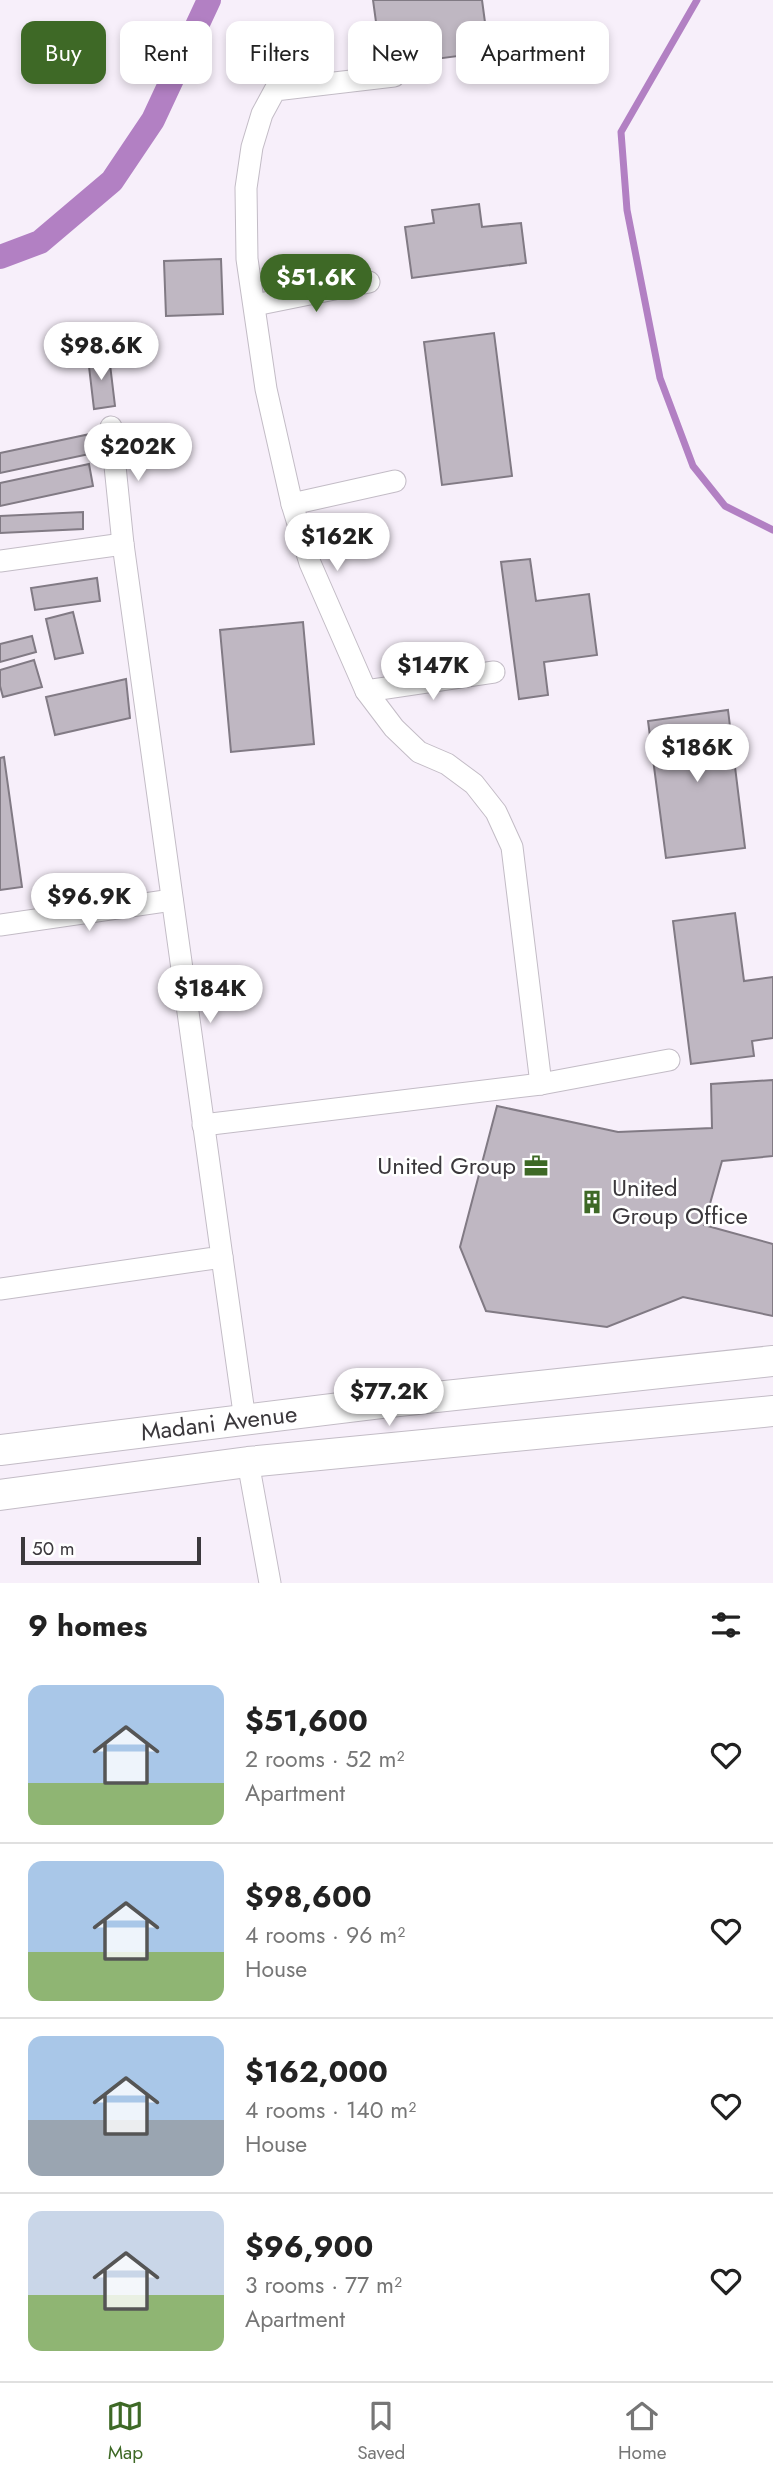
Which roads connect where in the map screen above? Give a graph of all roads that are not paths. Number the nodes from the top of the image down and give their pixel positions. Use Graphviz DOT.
graph roads {
  1 [pos="348,81"];
  2 [pos="369,282"];
  3 [pos="255,305"];
  4 [pos="111,427"];
  5 [pos="395,481"];
  6 [pos="292,504"];
  7 [pos="123,544"];
  8 [pos="0,561"];
  9 [pos="494,672"];
  10 [pos="366,691"];
  11 [pos="172,900"];
  12 [pos="0,925"];
  13 [pos="669,1060"];
  14 [pos="541,1084"];
  15 [pos="203,1125"];
  16 [pos="222,1257"];
  17 [pos="0,1290"];
  18 [pos="773,1361"];
  19 [pos="773,1411"];
  20 [pos="245,1420"];
  21 [pos="0,1450"];
  22 [pos="248,1462"];
  23 [pos="0,1495"];
  24 [pos="270,1583"];
  1 -- 3 [label="street"];
  2 -- 3 [label="street"];
  3 -- 6 [label="street"];
  4 -- 7 [label="street"];
  5 -- 6 [label="street"];
  6 -- 10 [label="street"];
  7 -- 8 [label="street"];
  7 -- 11 [label="street"];
  9 -- 10 [label="street"];
  10 -- 14 [label="street"];
  11 -- 12 [label="street"];
  11 -- 15 [label="street"];
  13 -- 14 [label="street"];
  14 -- 15 [label="street"];
  15 -- 16 [label="street"];
  16 -- 17 [label="street"];
  16 -- 20 [label="street"];
  18 -- 20 [label="main road, Madani Avenue"];
  19 -- 22 [label="main road, Madani Avenue"];
  20 -- 21 [label="main road, Madani Avenue"];
  22 -- 23 [label="main road, Madani Avenue"];
  22 -- 24 [label="street"];
}
